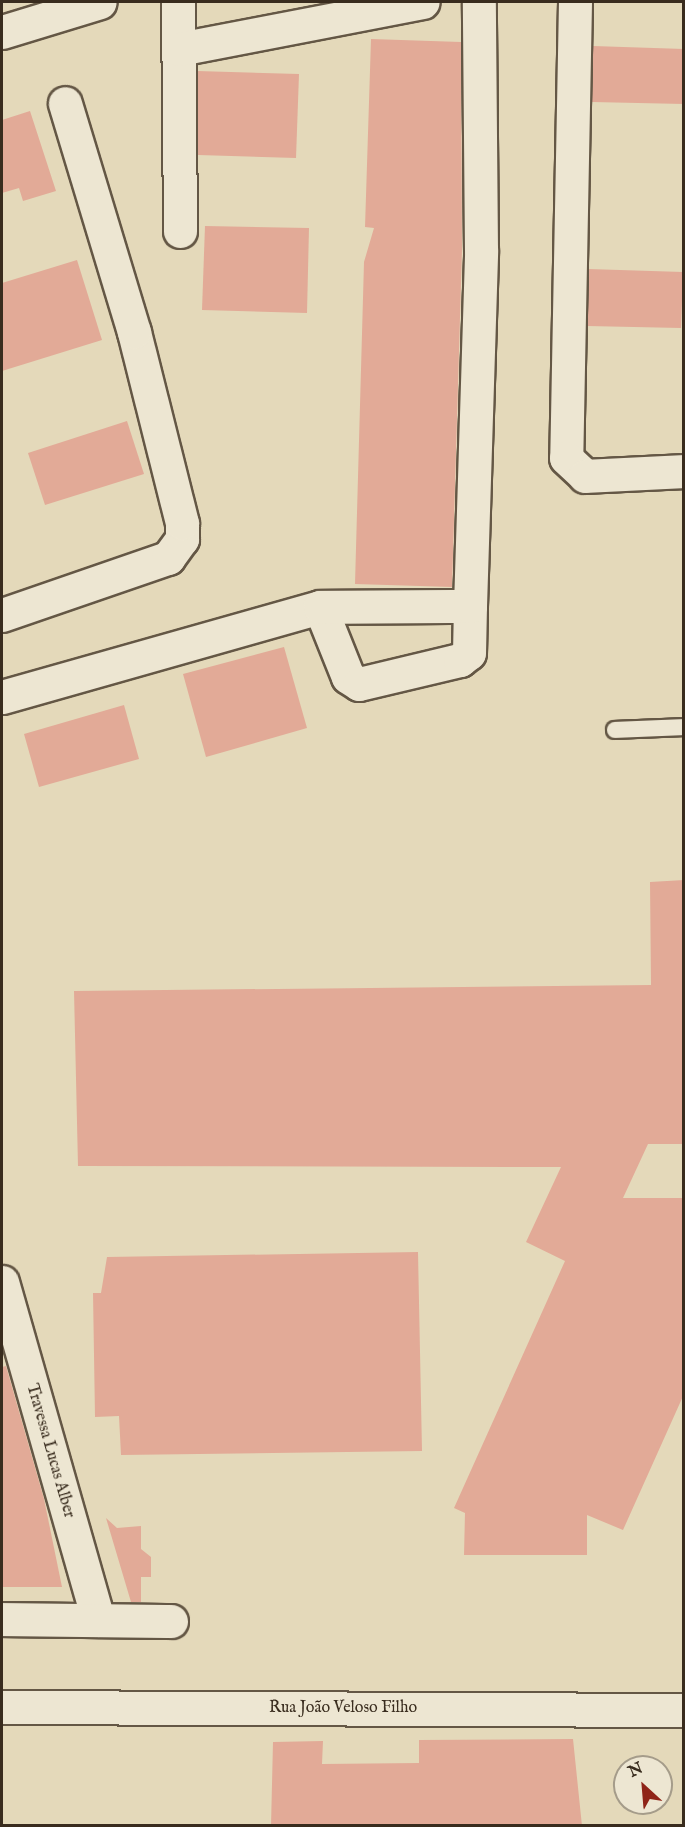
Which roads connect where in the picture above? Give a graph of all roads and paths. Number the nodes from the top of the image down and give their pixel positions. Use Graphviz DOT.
graph roads {
  1 [pos="100,2"];
  2 [pos="178,2"];
  3 [pos="423,2"];
  4 [pos="479,2"];
  5 [pos="575,2"];
  6 [pos="54,8"];
  7 [pos="2,32"];
  8 [pos="179,49"];
  9 [pos="65,103"];
  10 [pos="180,231"];
  11 [pos="684,471"];
  12 [pos="470,606"];
  13 [pos="320,607"];
  14 [pos="2,615"];
  15 [pos="2,697"];
  16 [pos="684,727"];
  17 [pos="615,730"];
  18 [pos="2,1282"];
  19 [pos="2,1619"];
  20 [pos="98,1620"];
  21 [pos="171,1621"];
  22 [pos="2,1707"];
  23 [pos="684,1710"];
  1 -- 6 [label="street"];
  2 -- 8 [label="street"];
  3 -- 8 [label="street"];
  4 -- 12 [label="street"];
  5 -- 11 [label="street"];
  6 -- 7 [label="street"];
  8 -- 10 [label="street"];
  9 -- 14 [label="street"];
  12 -- 13 [label="street"];
  12 -- 13 [label="street"];
  13 -- 15 [label="street"];
  16 -- 17 [label="lane"];
  18 -- 20 [label="street, Travessa Lucas Alber"];
  19 -- 20 [label="street"];
  20 -- 21 [label="street"];
  22 -- 23 [label="street, Rua João Veloso Filho"];
}
